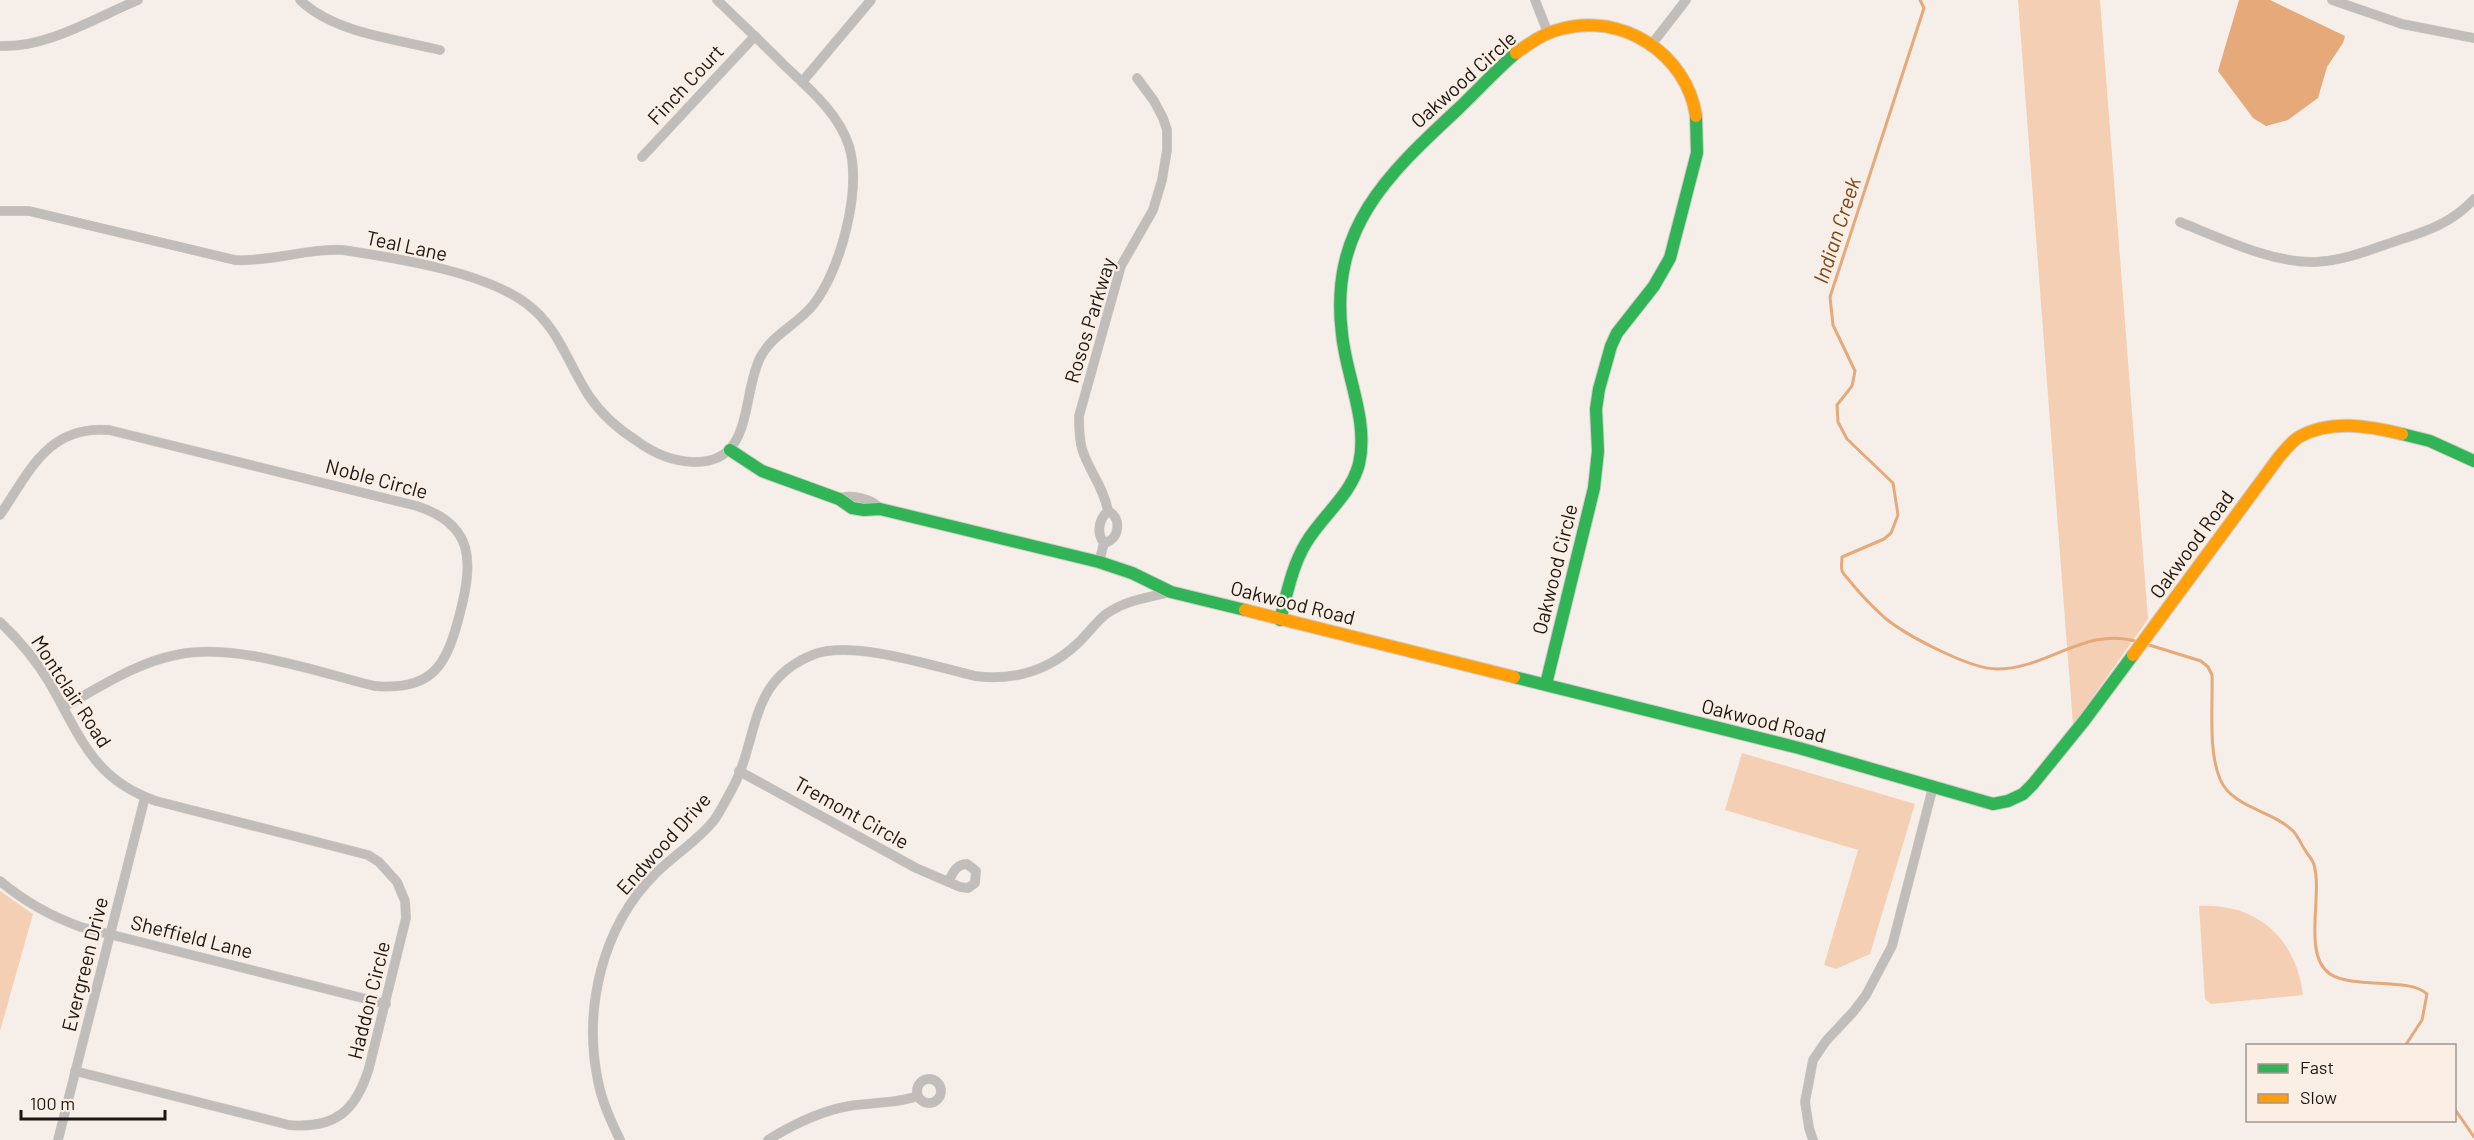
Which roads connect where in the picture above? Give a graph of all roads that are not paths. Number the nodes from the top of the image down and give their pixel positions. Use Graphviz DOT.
graph roads {
  1 [pos="138,0"];
  2 [pos="300,0"];
  3 [pos="717,0"];
  4 [pos="871,0"];
  5 [pos="1535,0"];
  6 [pos="1686,0"];
  7 [pos="2331,0"];
  8 [pos="1548,33"];
  9 [pos="754,36"];
  10 [pos="2474,38"];
  11 [pos="1652,44"];
  12 [pos="0,46"];
  13 [pos="440,50"];
  14 [pos="1137,78"];
  15 [pos="802,82"];
  16 [pos="642,157"];
  17 [pos="2474,199"];
  18 [pos="0,211"];
  19 [pos="2180,222"];
  20 [pos="730,450"];
  21 [pos="2474,461"];
  22 [pos="1108,511"];
  23 [pos="0,515"];
  24 [pos="1104,543"];
  25 [pos="1099,562"];
  26 [pos="1171,592"];
  27 [pos="1280,620"];
  28 [pos="0,622"];
  29 [pos="1546,684"];
  30 [pos="63,707"];
  31 [pos="739,771"];
  32 [pos="1933,787"];
  33 [pos="145,797"];
  34 [pos="0,881"];
  35 [pos="948,882"];
  36 [pos="110,934"];
  37 [pos="386,1004"];
  38 [pos="75,1071"];
  39 [pos="918,1096"];
  40 [pos="57,1140"];
  41 [pos="620,1140"];
  42 [pos="768,1140"];
  43 [pos="1813,1140"];
  1 -- 12 [label="street"];
  2 -- 13 [label="street"];
  3 -- 9 [label="street"];
  4 -- 15 [label="street"];
  5 -- 8 [label="street"];
  6 -- 11 [label="street"];
  7 -- 10 [label="street"];
  8 -- 11 [label="street, Oakwood Circle"];
  8 -- 27 [label="street, Oakwood Circle"];
  9 -- 15 [label="street"];
  9 -- 16 [label="street, Finch Court"];
  11 -- 29 [label="street, Oakwood Circle"];
  14 -- 22 [label="street, Rosos Parkway"];
  15 -- 20 [label="street"];
  17 -- 19 [label="street"];
  18 -- 20 [label="street, Teal Lane"];
  20 -- 25 [label="street, Oakwood Road"];
  21 -- 32 [label="street, Oakwood Road"];
  22 -- 24 [label="street, Rosos Parkway"];
  22 -- 24 [label="street, Rosos Parkway"];
  23 -- 30 [label="street, Noble Circle"];
  24 -- 25 [label="street, Rosos Parkway"];
  25 -- 26 [label="street, Oakwood Road"];
  26 -- 27 [label="street, Oakwood Road"];
  26 -- 31 [label="street, Endwood Drive"];
  27 -- 29 [label="street, Oakwood Road"];
  28 -- 30 [label="street, Montclair Road"];
  29 -- 32 [label="street, Oakwood Road"];
  30 -- 33 [label="street, Montclair Road"];
  31 -- 35 [label="street, Tremont Circle"];
  31 -- 41 [label="street, Endwood Drive"];
  32 -- 43 [label="street"];
  33 -- 36 [label="street, Evergreen Drive"];
  33 -- 37 [label="street, Haddon Circle"];
  34 -- 36 [label="street, Sheffield Lane"];
  36 -- 37 [label="street, Sheffield Lane"];
  36 -- 38 [label="street, Evergreen Drive"];
  37 -- 38 [label="street, Haddon Circle"];
  38 -- 40 [label="street, Evergreen Drive"];
  39 -- 42 [label="street"];
}
